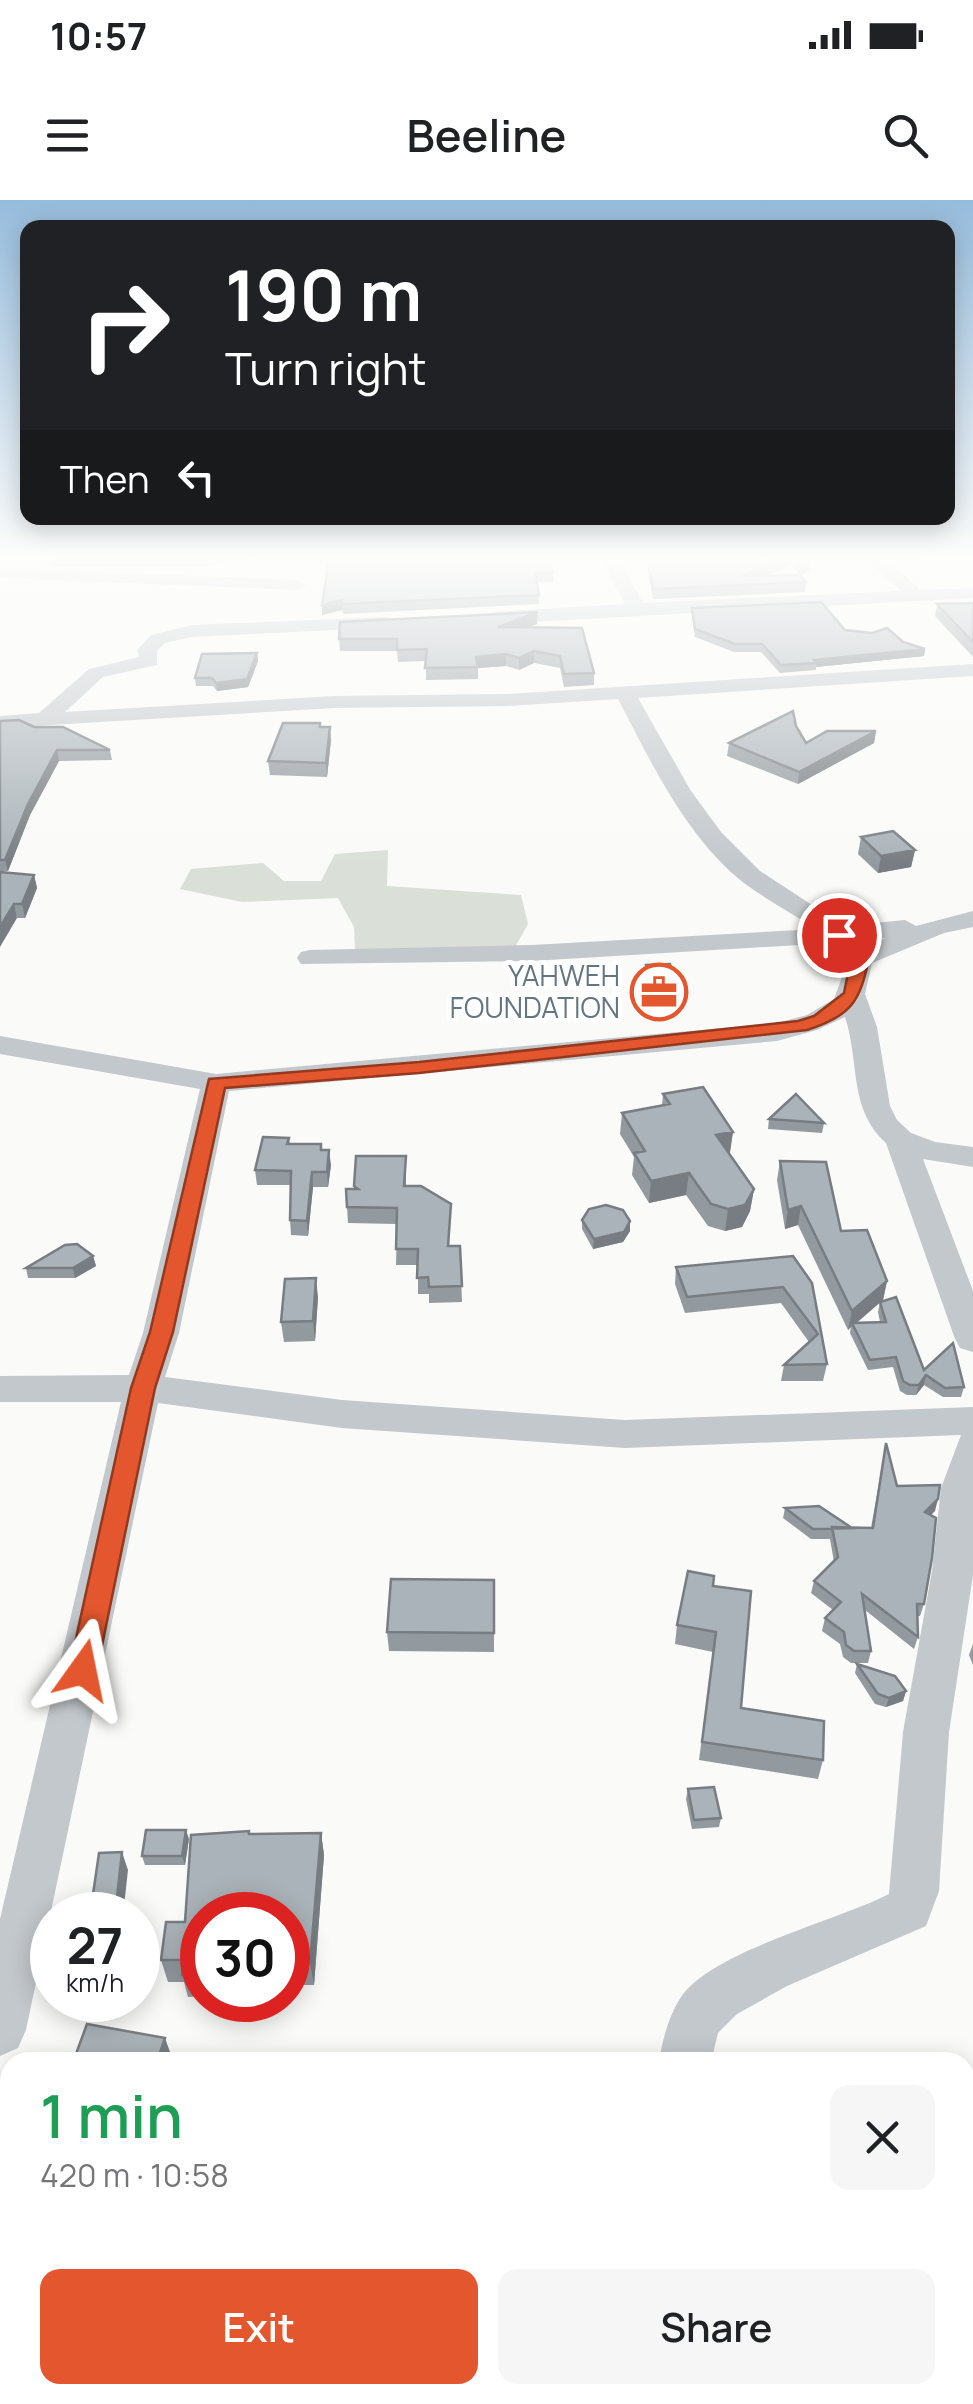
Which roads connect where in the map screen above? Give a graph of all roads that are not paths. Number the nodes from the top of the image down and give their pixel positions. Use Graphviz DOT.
graph roads {
  1 [pos="150,660"];
  2 [pos="973,670"];
  3 [pos="625,693"];
  4 [pos="44,720"];
  5 [pos="0,722"];
  6 [pos="973,919"];
  7 [pos="936,927"];
  8 [pos="839,935"];
  9 [pos="310,958"];
  10 [pos="860,958"];
  11 [pos="852,995"];
  12 [pos="0,1046"];
  13 [pos="216,1083"];
  14 [pos="901,1142"];
  15 [pos="973,1157"];
  16 [pos="973,1339"];
  17 [pos="143,1388"];
  18 [pos="0,1389"];
  19 [pos="973,1421"];
  20 [pos="973,1446"];
  21 [pos="0,2030"];
  22 [pos="688,2052"];
  1 -- 4 [label="street"];
  2 -- 3 [label="street"];
  3 -- 4 [label="street"];
  3 -- 8 [label="street"];
  4 -- 5 [label="street"];
  6 -- 7 [label="street"];
  7 -- 8 [label="street"];
  7 -- 10 [label="street"];
  8 -- 9 [label="street"];
  8 -- 10 [label="street"];
  10 -- 11 [label="street"];
  11 -- 13 [label="street"];
  11 -- 14 [label="street"];
  12 -- 13 [label="street"];
  13 -- 17 [label="street"];
  14 -- 15 [label="street"];
  14 -- 16 [label="street"];
  17 -- 18 [label="street"];
  17 -- 19 [label="street"];
  17 -- 21 [label="street"];
  20 -- 22 [label="street"];
}
